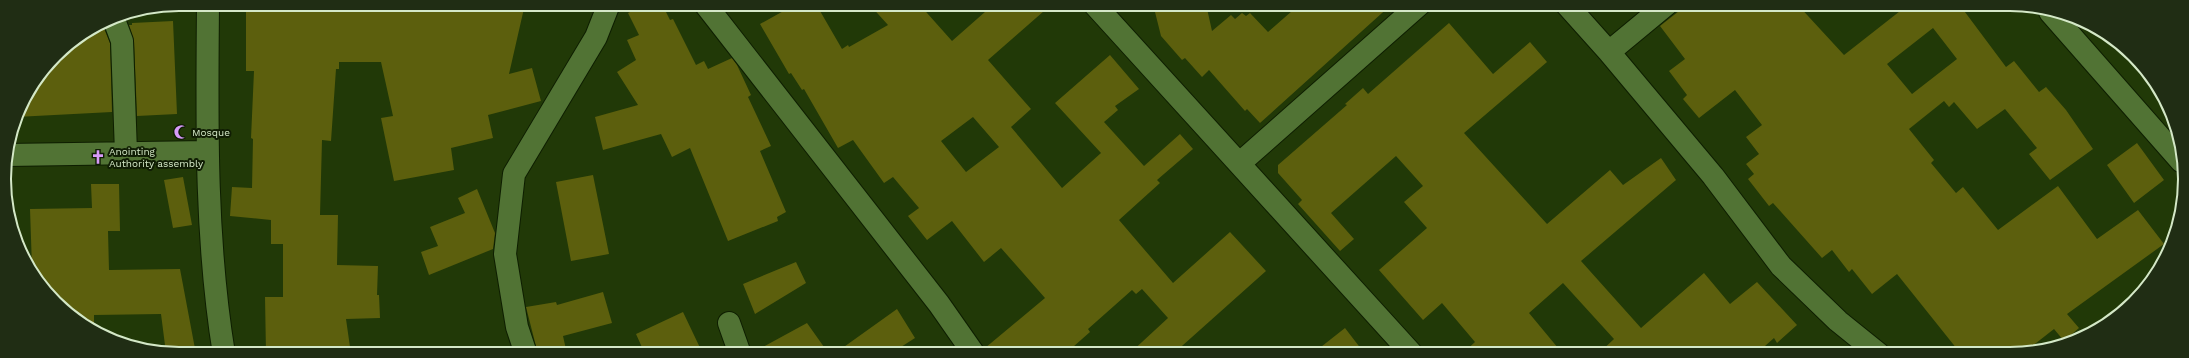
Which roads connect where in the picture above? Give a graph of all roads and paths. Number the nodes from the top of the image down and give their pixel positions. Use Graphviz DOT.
graph roads {
  1 [pos="208,11"];
  2 [pos="606,11"];
  3 [pos="711,11"];
  4 [pos="1100,11"];
  5 [pos="1412,11"];
  6 [pos="1572,11"];
  7 [pos="1659,11"];
  8 [pos="2055,18"];
  9 [pos="116,24"];
  10 [pos="1609,52"];
  11 [pos="207,152"];
  12 [pos="126,153"];
  13 [pos="12,155"];
  14 [pos="2177,156"];
  15 [pos="1240,163"];
  16 [pos="728,323"];
  17 [pos="223,347"];
  18 [pos="524,347"];
  19 [pos="737,347"];
  20 [pos="969,347"];
  21 [pos="1406,347"];
  22 [pos="1870,347"];
  1 -- 11 [label="street"];
  2 -- 18 [label="street"];
  3 -- 20 [label="street"];
  4 -- 15 [label="street"];
  5 -- 15 [label="street"];
  6 -- 10 [label="street"];
  7 -- 10 [label="street"];
  8 -- 14 [label="street"];
  9 -- 12 [label="street"];
  10 -- 22 [label="street"];
  11 -- 12 [label="street"];
  11 -- 17 [label="street"];
  12 -- 13 [label="street"];
  15 -- 21 [label="street"];
  16 -- 19 [label="street"];
}
